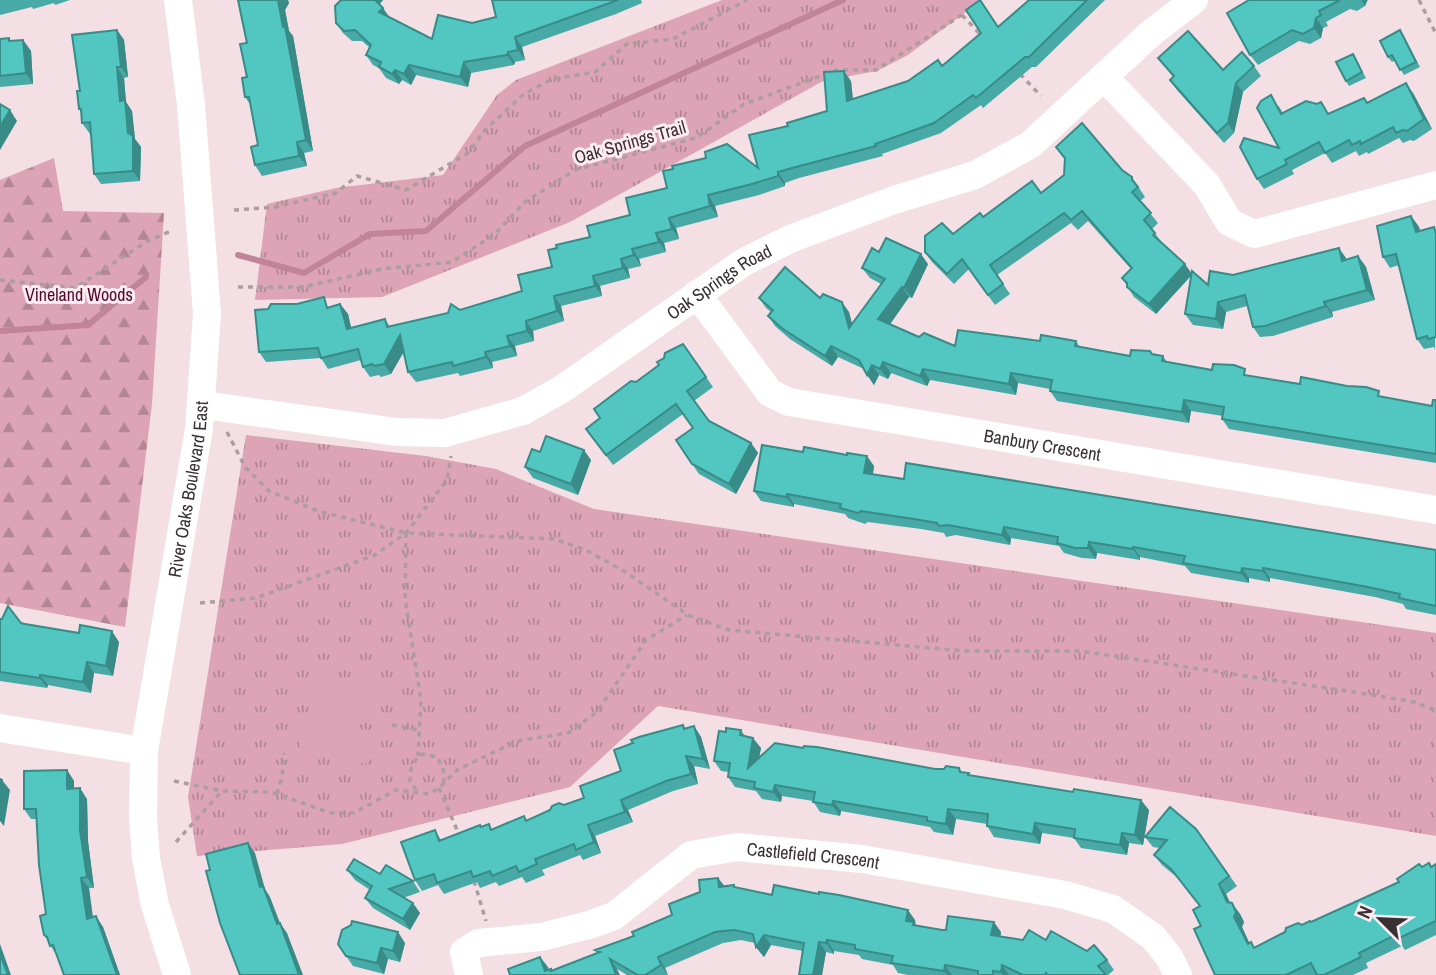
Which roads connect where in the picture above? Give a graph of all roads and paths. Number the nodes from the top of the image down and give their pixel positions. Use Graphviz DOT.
graph roads {
  1 [pos="178,0"];
  2 [pos="747,0"];
  3 [pos="1194,0"];
  4 [pos="1419,0"];
  5 [pos="972,8"];
  6 [pos="962,15"];
  7 [pos="1436,34"];
  8 [pos="988,42"];
  9 [pos="1015,69"];
  10 [pos="1104,77"];
  11 [pos="1041,96"];
  12 [pos="1436,185"];
  13 [pos="233,210"];
  14 [pos="171,231"];
  15 [pos="0,280"];
  16 [pos="238,287"];
  17 [pos="697,294"];
  18 [pos="203,405"];
  19 [pos="228,432"];
  20 [pos="451,456"];
  21 [pos="1436,510"];
  22 [pos="406,533"];
  23 [pos="200,603"];
  24 [pos="688,615"];
  25 [pos="1436,712"];
  26 [pos="392,725"];
  27 [pos="0,728"];
  28 [pos="419,730"];
  29 [pos="144,751"];
  30 [pos="284,753"];
  31 [pos="418,757"];
  32 [pos="174,781"];
  33 [pos="444,782"];
  34 [pos="439,788"];
  35 [pos="416,790"];
  36 [pos="222,791"];
  37 [pos="277,794"];
  38 [pos="461,841"];
  39 [pos="176,842"];
  40 [pos="473,879"];
  41 [pos="493,942"];
  42 [pos="177,975"];
  43 [pos="469,975"];
  44 [pos="1178,975"];
  1 -- 18 [label="street, River Oaks Boulevard East"];
  2 -- 13 [label="path"];
  3 -- 10 [label="street, Oak Springs Road"];
  4 -- 7 [label="path"];
  5 -- 6 [label="path, Oak Springs Trail"];
  6 -- 8 [label="path"];
  6 -- 16 [label="path, Oak Springs Trail"];
  9 -- 11 [label="path"];
  10 -- 12 [label="street"];
  10 -- 17 [label="street, Oak Springs Road"];
  14 -- 15 [label="path"];
  17 -- 18 [label="street, Oak Springs Road"];
  17 -- 21 [label="street, Banbury Crescent"];
  18 -- 29 [label="street, River Oaks Boulevard East"];
  19 -- 22 [label="path"];
  20 -- 22 [label="path"];
  22 -- 23 [label="path"];
  22 -- 24 [label="path"];
  22 -- 28 [label="path"];
  24 -- 25 [label="path"];
  24 -- 33 [label="path"];
  26 -- 28 [label="path"];
  27 -- 29 [label="street"];
  28 -- 31 [label="path"];
  29 -- 42 [label="street, River Oaks Boulevard East"];
  30 -- 37 [label="path"];
  31 -- 33 [label="path"];
  31 -- 35 [label="path"];
  32 -- 36 [label="path"];
  33 -- 34 [label="path"];
  34 -- 35 [label="path"];
  34 -- 38 [label="path"];
  35 -- 37 [label="path"];
  36 -- 37 [label="path"];
  36 -- 39 [label="path"];
  40 -- 41 [label="path"];
  41 -- 43 [label="street, Castlefield Crescent"];
  41 -- 44 [label="street, Castlefield Crescent"];
}
